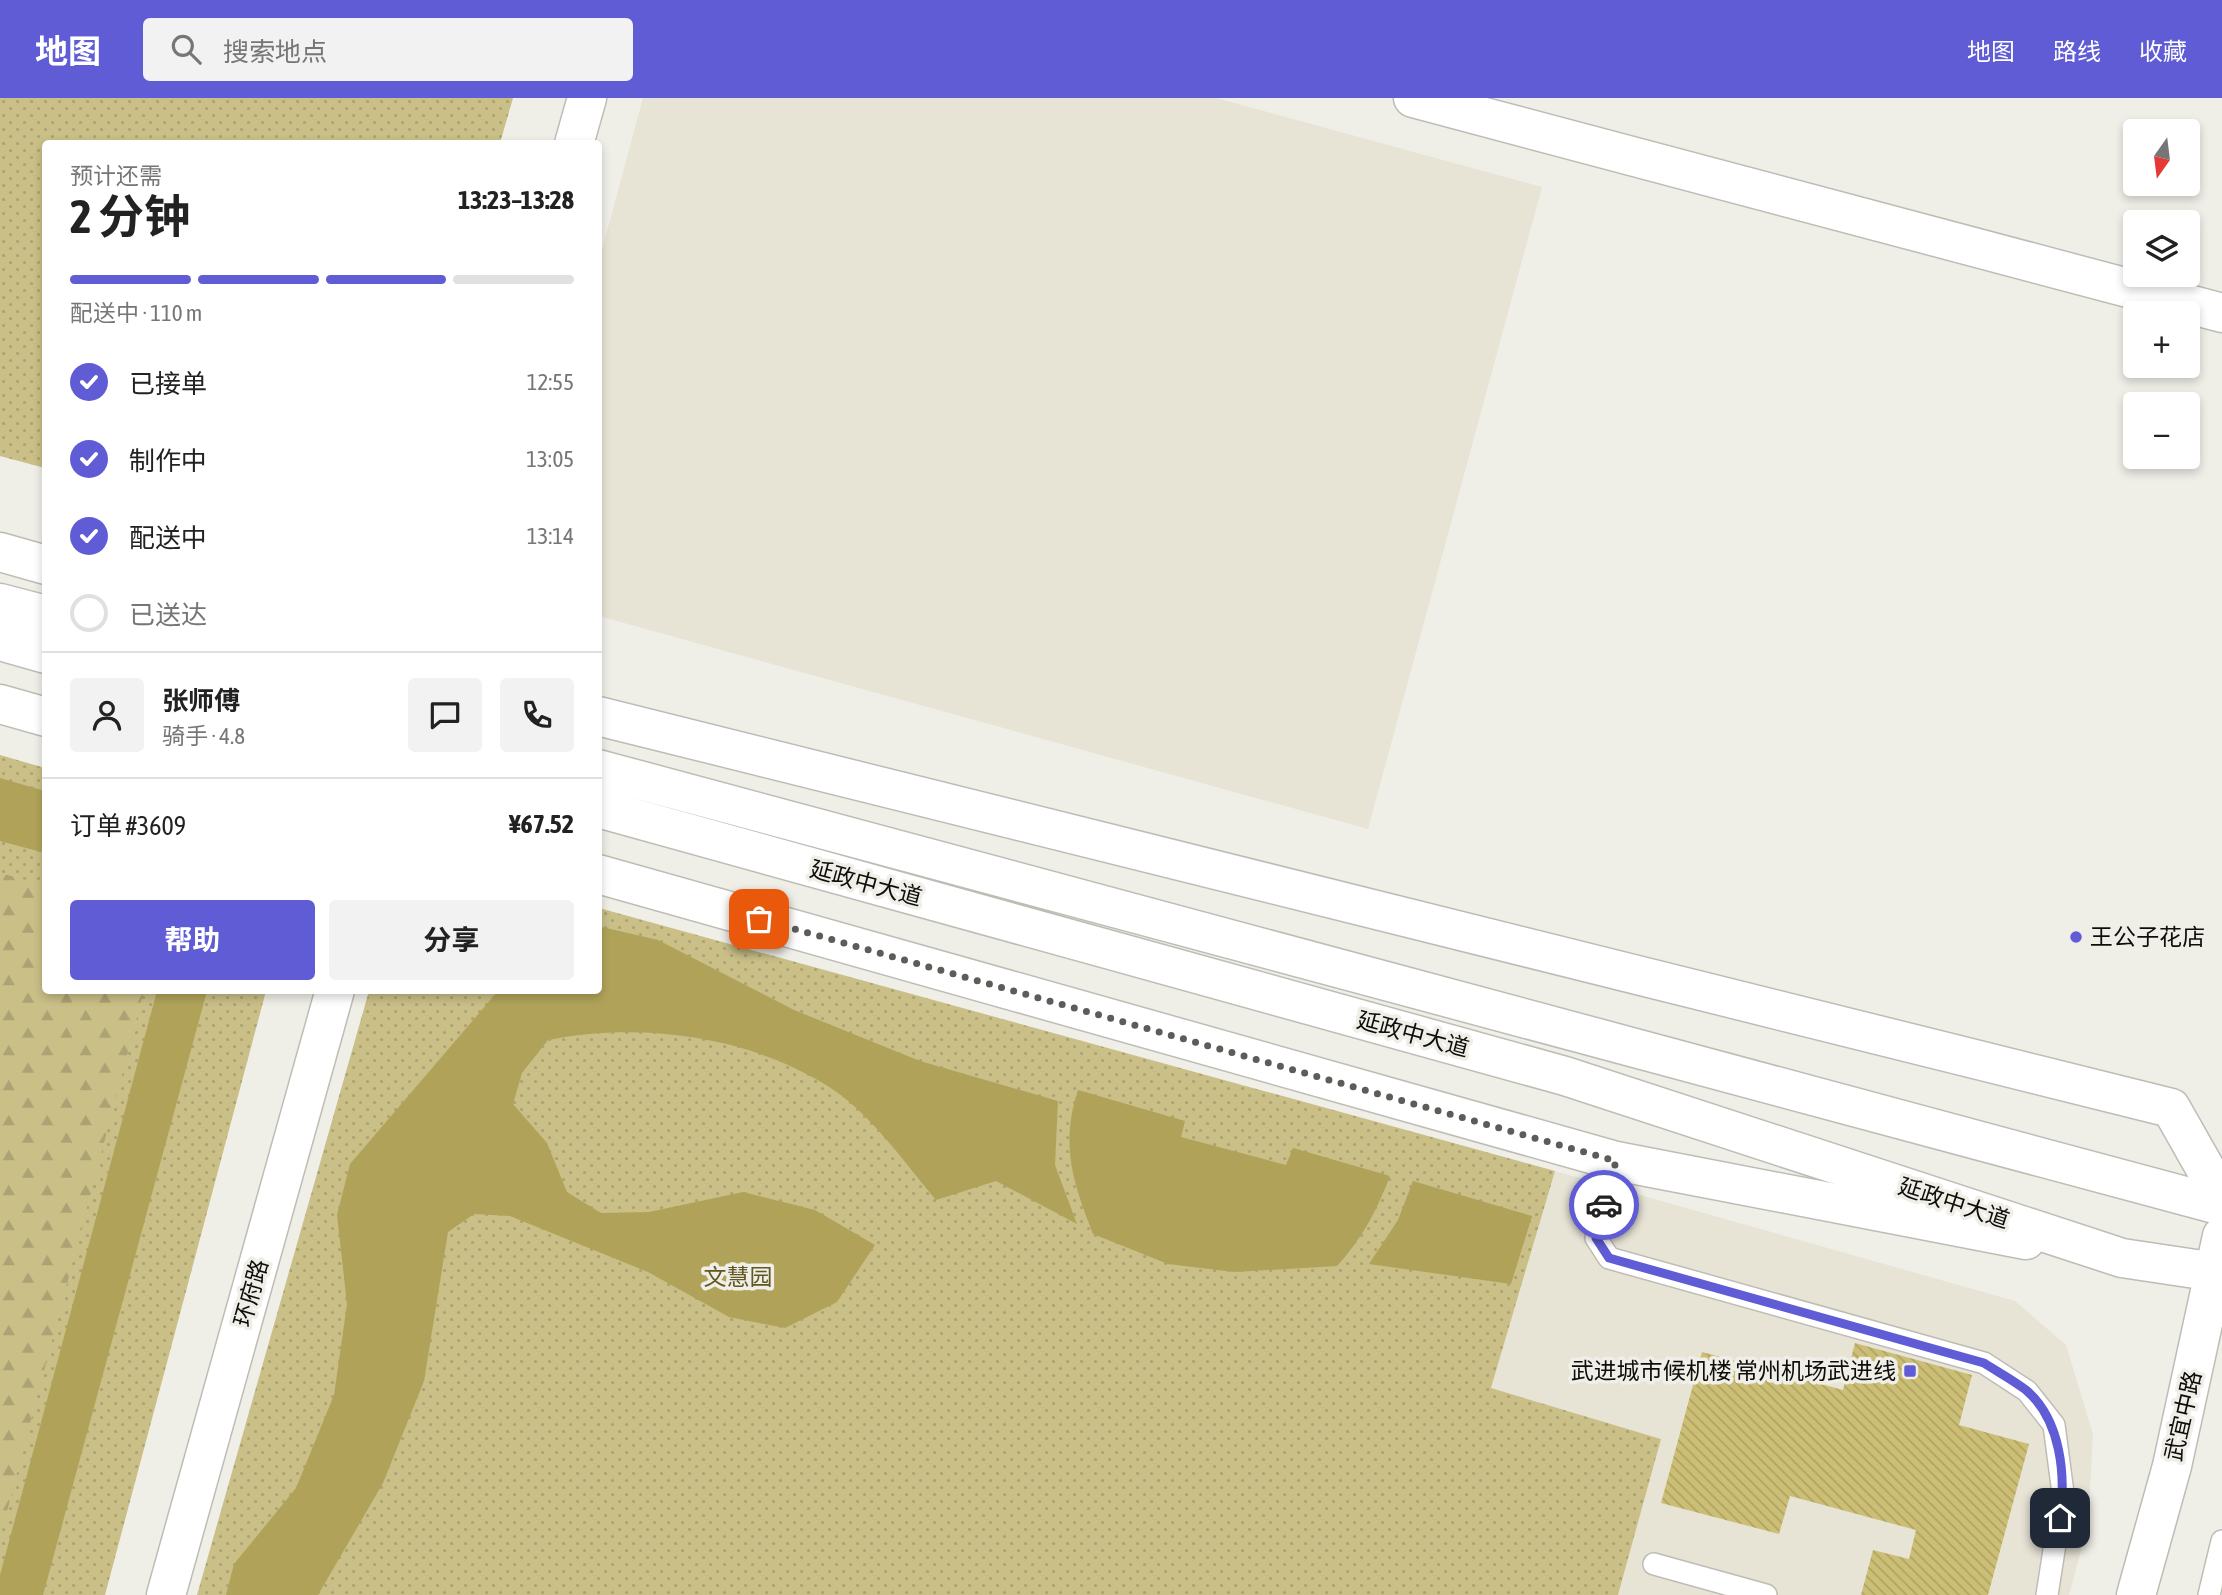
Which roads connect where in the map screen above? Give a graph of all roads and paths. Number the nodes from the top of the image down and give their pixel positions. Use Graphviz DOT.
graph roads {
  1 [pos="587,98"];
  2 [pos="1413,98"];
  3 [pos="1476,106"];
  4 [pos="575,140"];
  5 [pos="2222,313"];
  6 [pos="0,552"];
  7 [pos="42,564"];
  8 [pos="0,603"];
  9 [pos="42,614"];
  10 [pos="0,641"];
  11 [pos="42,653"];
  12 [pos="0,704"];
  13 [pos="42,716"];
  14 [pos="602,717"];
  15 [pos="602,770"];
  16 [pos="602,809"];
  17 [pos="602,875"];
  18 [pos="334,994"];
  19 [pos="1616,1161"];
  20 [pos="2222,1198"];
  21 [pos="2222,1206"];
  22 [pos="2122,1258"];
  23 [pos="2220,1260"];
  24 [pos="2222,1541"];
  25 [pos="1654,1564"];
  26 [pos="166,1595"];
  27 [pos="1766,1595"];
  28 [pos="2047,1595"];
  29 [pos="2136,1595"];
  30 [pos="2209,1595"];
  1 -- 4 [label="street"];
  2 -- 3 [label="street"];
  3 -- 5 [label="street"];
  6 -- 7 [label="street"];
  8 -- 9 [label="street"];
  10 -- 11 [label="street"];
  12 -- 13 [label="street"];
  14 -- 20 [label="street"];
  15 -- 21 [label="street, 延政中大道"];
  16 -- 22 [label="street, 延政中大道"];
  17 -- 19 [label="street"];
  18 -- 26 [label="street, 环府路"];
  19 -- 22 [label="street"];
  19 -- 28 [label="lane"];
  22 -- 23 [label="street, 延政中大道"];
  23 -- 29 [label="street, 武宜中路"];
  24 -- 30 [label="lane"];
  25 -- 27 [label="lane"];
}
